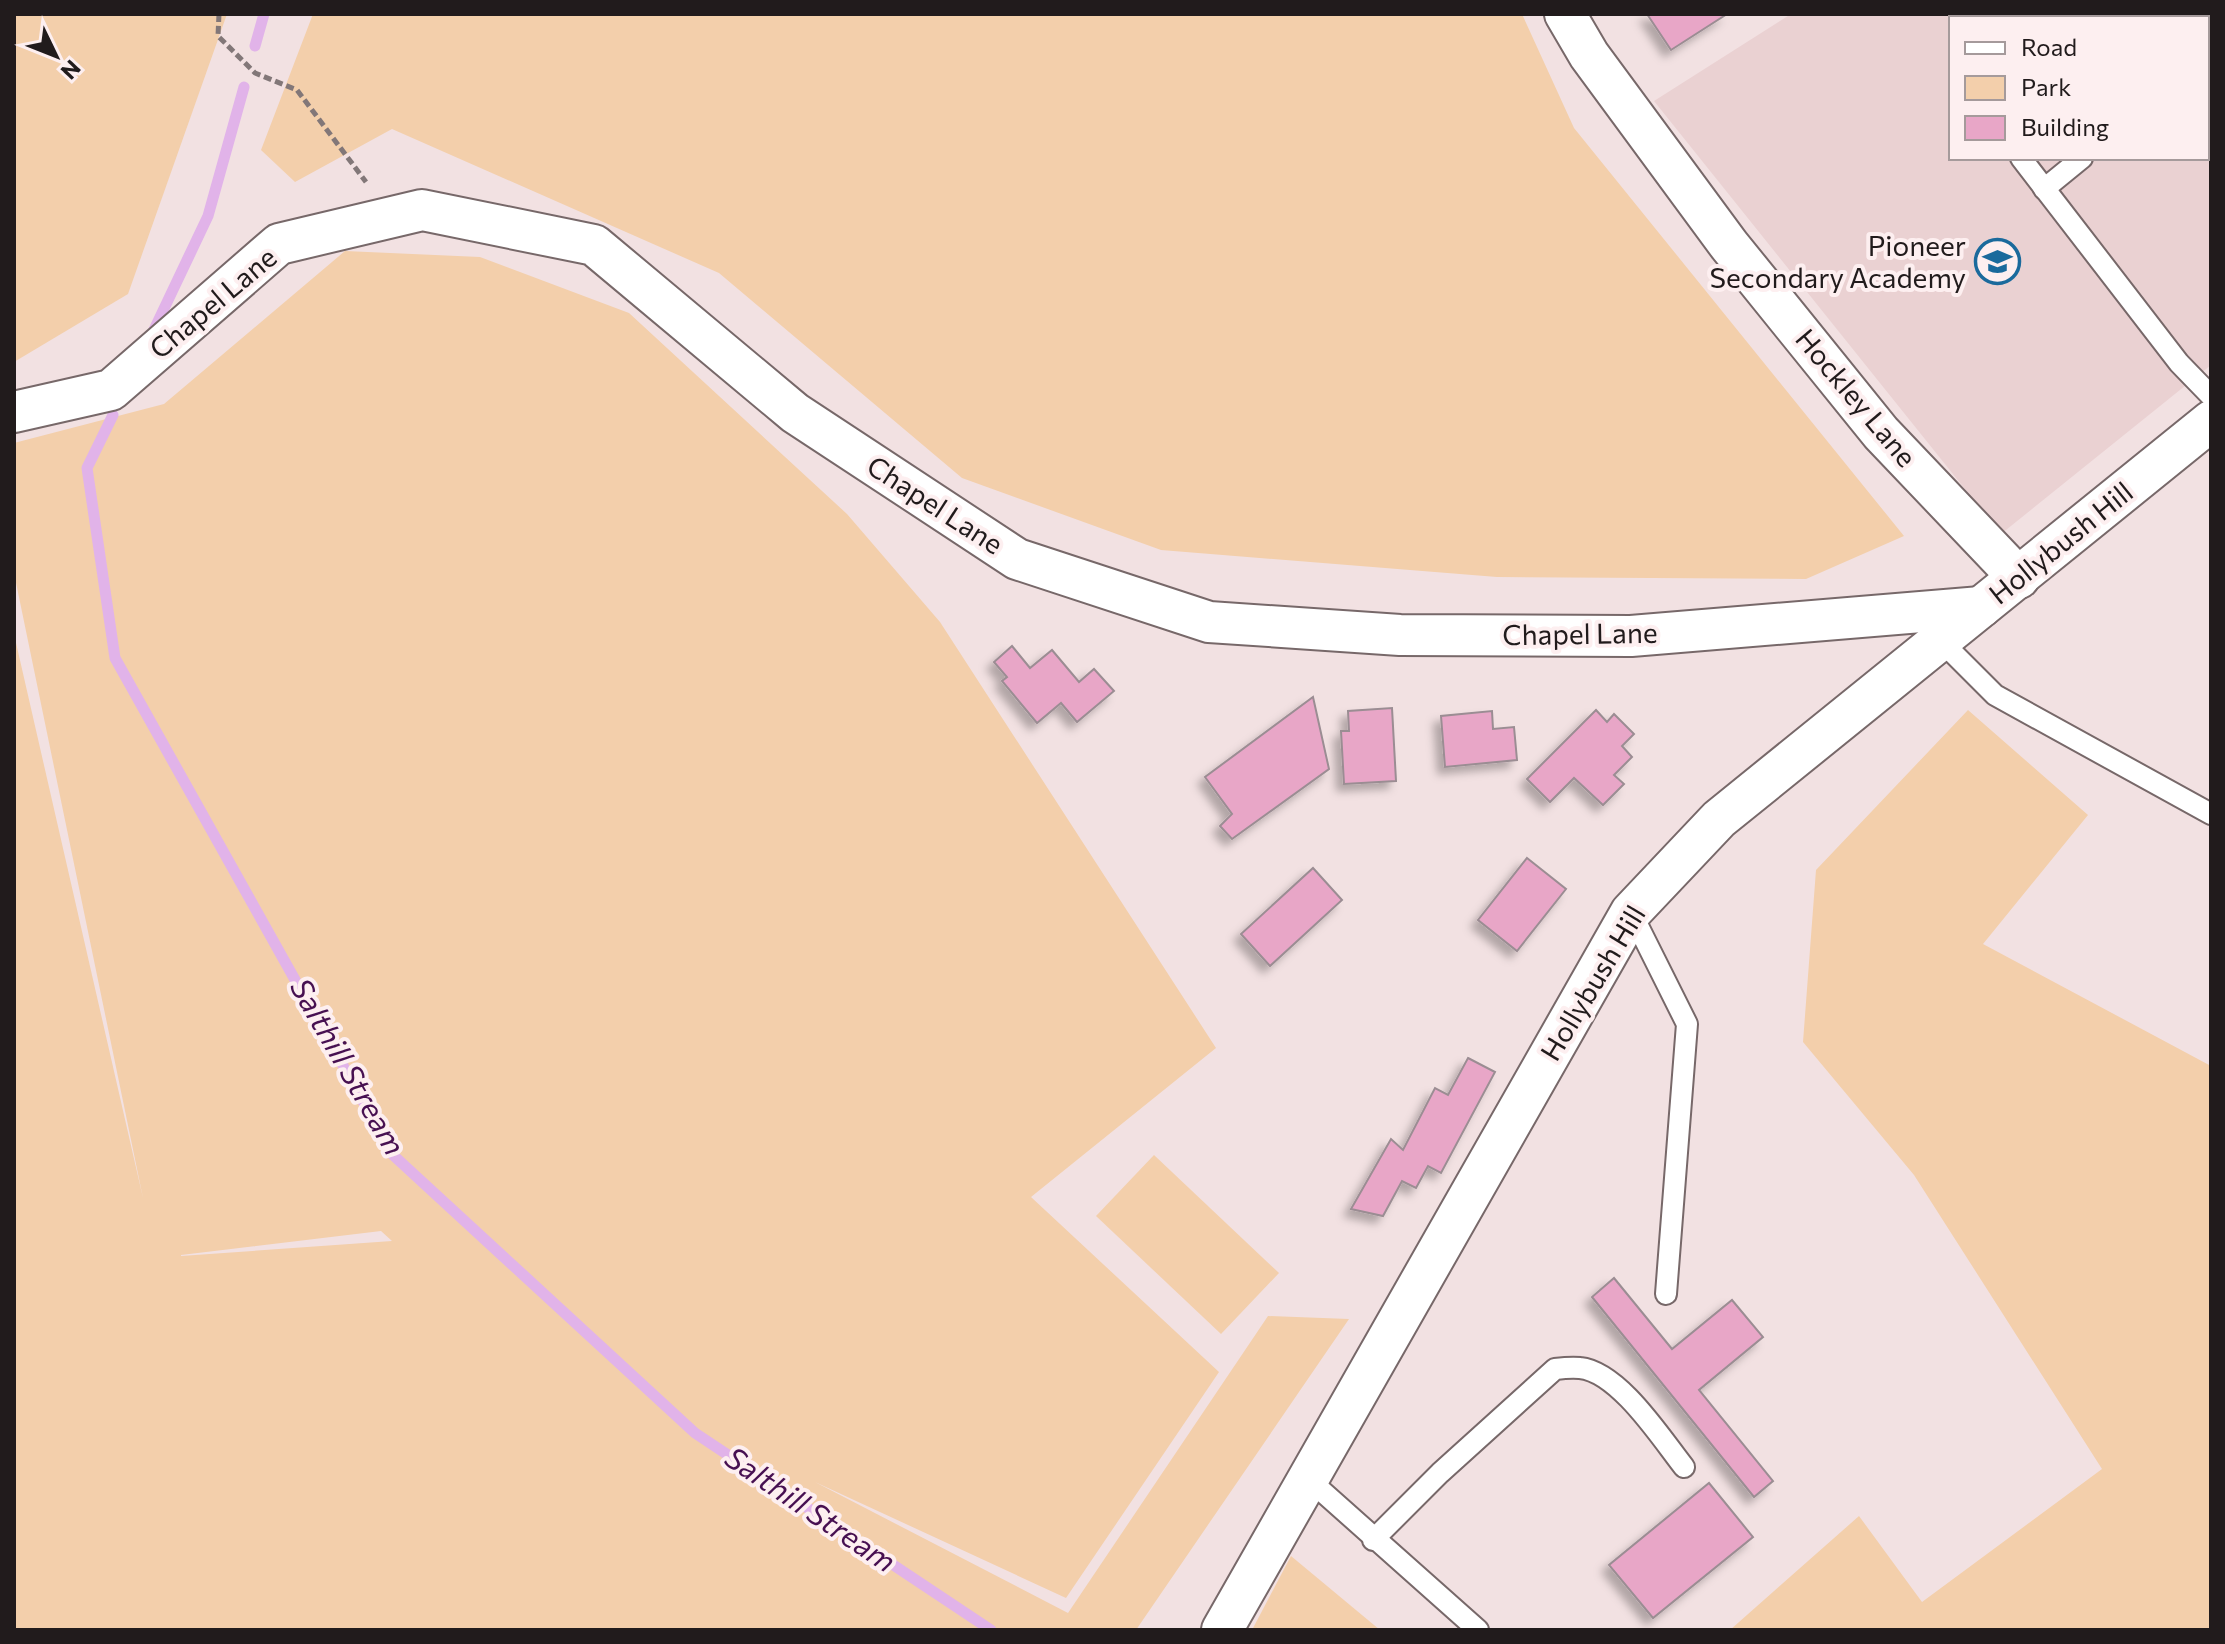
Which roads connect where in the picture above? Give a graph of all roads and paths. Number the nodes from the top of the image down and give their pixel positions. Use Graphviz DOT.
graph roads {
  1 [pos="219,14"];
  2 [pos="1565,14"];
  3 [pos="2022,160"];
  4 [pos="2080,160"];
  5 [pos="2044,189"];
  6 [pos="391,217"];
  7 [pos="2211,396"];
  8 [pos="14,412"];
  9 [pos="2211,421"];
  10 [pos="2019,578"];
  11 [pos="1981,607"];
  12 [pos="1940,640"];
  13 [pos="2211,814"];
  14 [pos="1631,912"];
  15 [pos="1666,1294"];
  16 [pos="1684,1467"];
  17 [pos="1306,1477"];
  18 [pos="1373,1540"];
  19 [pos="1222,1630"];
  20 [pos="1478,1630"];
  1 -- 6 [label="path"];
  2 -- 10 [label="street, Hockley Lane"];
  3 -- 5 [label="lane"];
  4 -- 5 [label="lane"];
  5 -- 7 [label="lane"];
  6 -- 8 [label="street, Chapel Lane"];
  6 -- 11 [label="street, Chapel Lane"];
  9 -- 10 [label="street, Hollybush Hill"];
  10 -- 11 [label="street, Hollybush Hill"];
  11 -- 12 [label="street, Hollybush Hill"];
  12 -- 13 [label="lane"];
  12 -- 14 [label="street, Hollybush Hill"];
  14 -- 15 [label="lane"];
  14 -- 17 [label="street, Hollybush Hill"];
  16 -- 18 [label="lane"];
  17 -- 18 [label="lane"];
  17 -- 19 [label="street, Hollybush Hill"];
  18 -- 20 [label="lane"];
}
